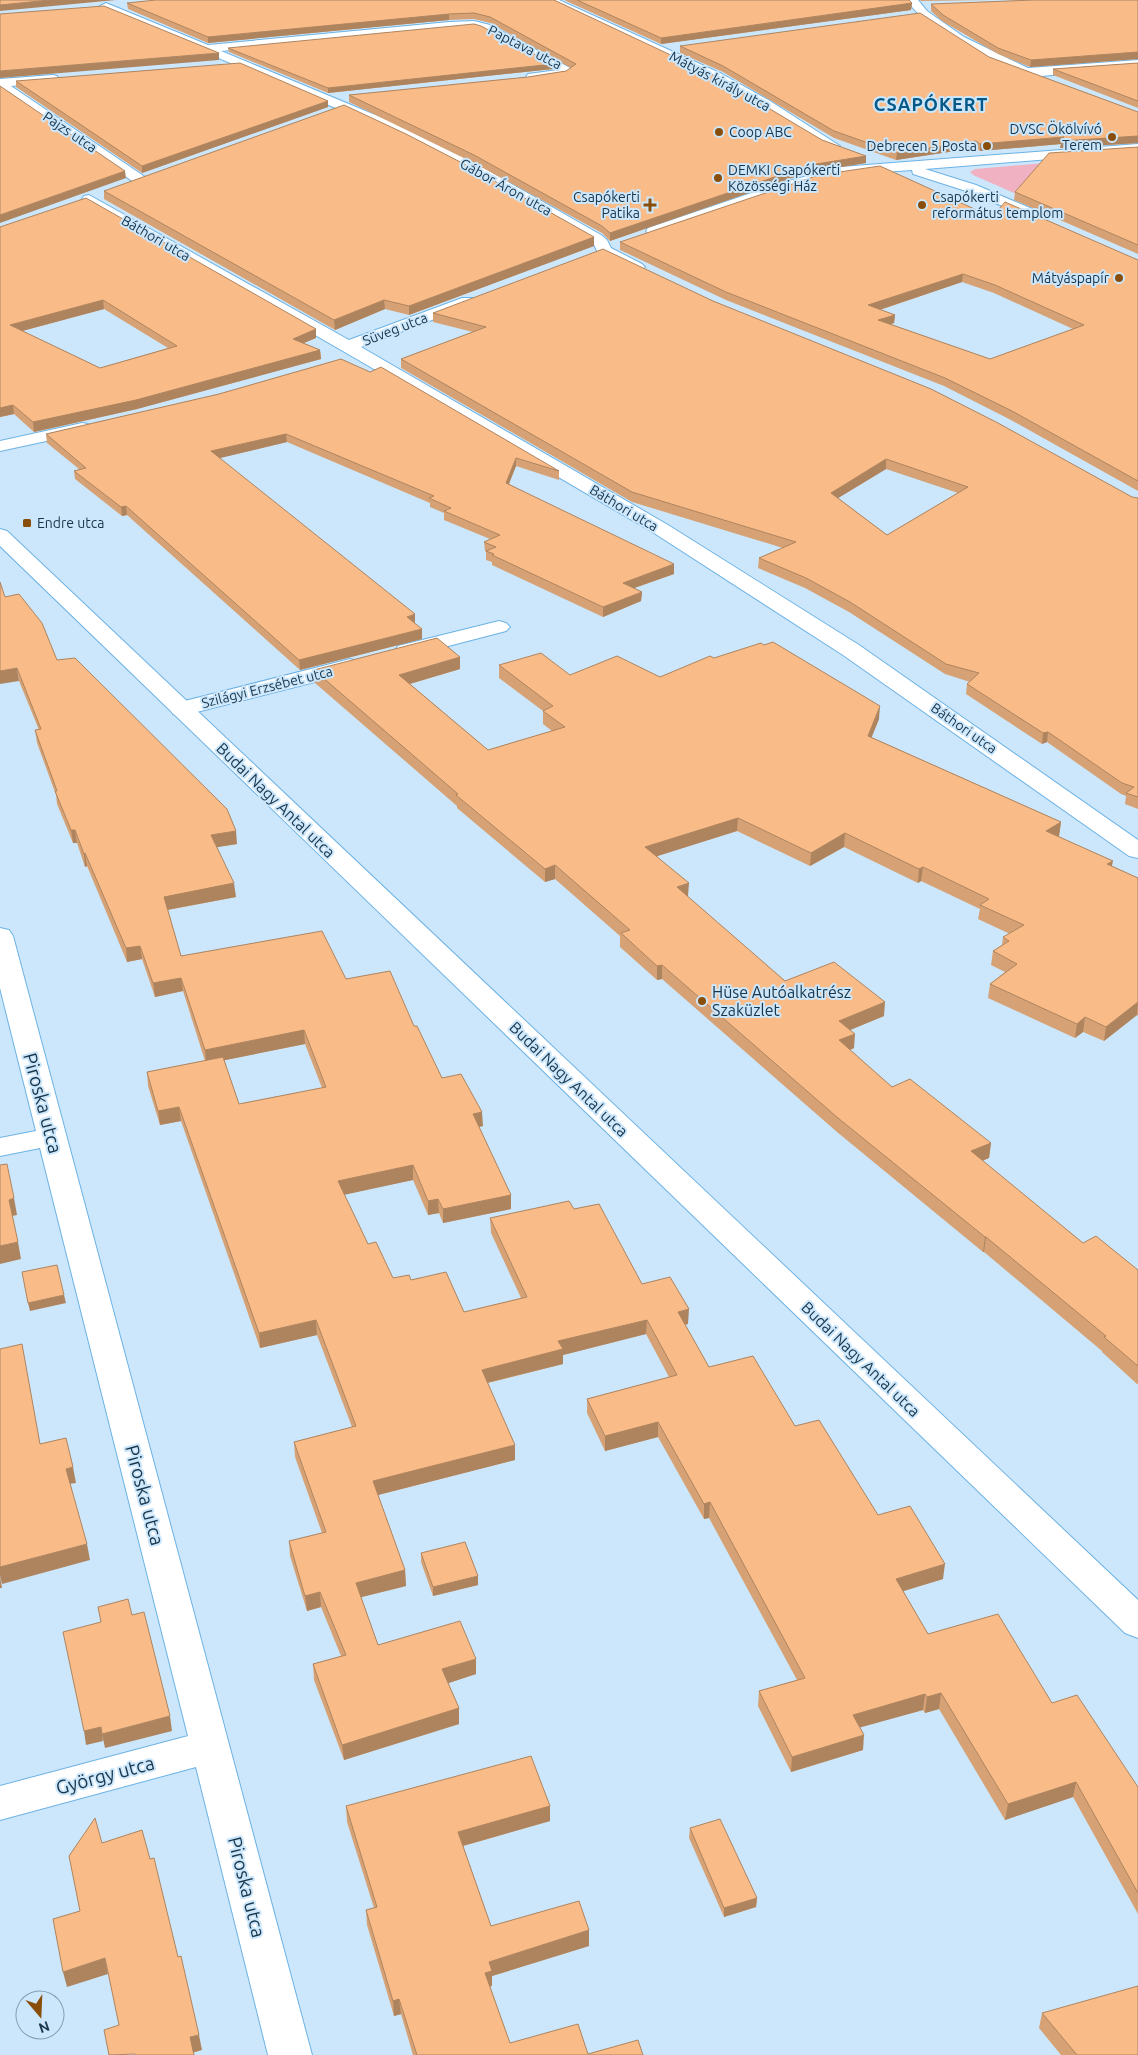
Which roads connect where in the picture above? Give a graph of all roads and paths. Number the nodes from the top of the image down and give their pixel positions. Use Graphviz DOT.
graph roads {
  1 [pos="550,0"];
  2 [pos="134,4"];
  3 [pos="920,6"];
  4 [pos="908,15"];
  5 [pos="678,47"];
  6 [pos="210,49"];
  7 [pos="660,50"];
  8 [pos="244,64"];
  9 [pos="1138,64"];
  10 [pos="214,66"];
  11 [pos="1025,72"];
  12 [pos="61,78"];
  13 [pos="518,79"];
  14 [pos="1052,82"];
  15 [pos="1,86"];
  16 [pos="356,96"];
  17 [pos="328,106"];
  18 [pos="1138,148"];
  19 [pos="842,149"];
  20 [pos="858,155"];
  21 [pos="898,166"];
  22 [pos="123,186"];
  23 [pos="106,192"];
  24 [pos="1053,224"];
  25 [pos="638,237"];
  26 [pos="622,242"];
  27 [pos="604,250"];
  28 [pos="586,257"];
  29 [pos="648,273"];
  30 [pos="486,294"];
  31 [pos="348,354"];
  32 [pos="100,424"];
  33 [pos="0,446"];
  34 [pos="0,535"];
  35 [pos="499,627"];
  36 [pos="181,709"];
  37 [pos="1138,851"];
  38 [pos="0,936"];
  39 [pos="52,1137"];
  40 [pos="0,1147"];
  41 [pos="1138,1624"];
  42 [pos="211,1746"];
  43 [pos="0,1803"];
  44 [pos="290,2055"];
  1 -- 7 [label="street, Mátyás király utca"];
  2 -- 6 [label="street"];
  3 -- 4 [label="street"];
  3 -- 11 [label="street"];
  5 -- 7 [label="street"];
  6 -- 8 [label="street"];
  6 -- 13 [label="street, Paptava utca"];
  7 -- 19 [label="street, Mátyás király utca"];
  8 -- 10 [label="street"];
  8 -- 17 [label="street"];
  9 -- 11 [label="street"];
  11 -- 14 [label="street"];
  12 -- 15 [label="street"];
  15 -- 22 [label="street, Pajzs utca"];
  16 -- 17 [label="street"];
  17 -- 27 [label="street, Gábor Áron utca"];
  18 -- 21 [label="street"];
  20 -- 21 [label="street"];
  21 -- 24 [label="street"];
  21 -- 25 [label="street"];
  23 -- 31 [label="street, Báthori utca"];
  26 -- 27 [label="street"];
  27 -- 28 [label="street"];
  27 -- 29 [label="street, Gábor Áron utca"];
  30 -- 31 [label="street, Süveg utca"];
  31 -- 37 [label="street, Báthori utca"];
  32 -- 33 [label="street"];
  34 -- 36 [label="street, Budai Nagy Antal utca"];
  35 -- 36 [label="street, Szilágyi Erzsébet utca"];
  36 -- 41 [label="street, Budai Nagy Antal utca"];
  38 -- 39 [label="street, Piroska utca"];
  39 -- 40 [label="street"];
  39 -- 42 [label="street, Piroska utca"];
  42 -- 43 [label="street, György utca"];
  42 -- 44 [label="street, Piroska utca"];
}
